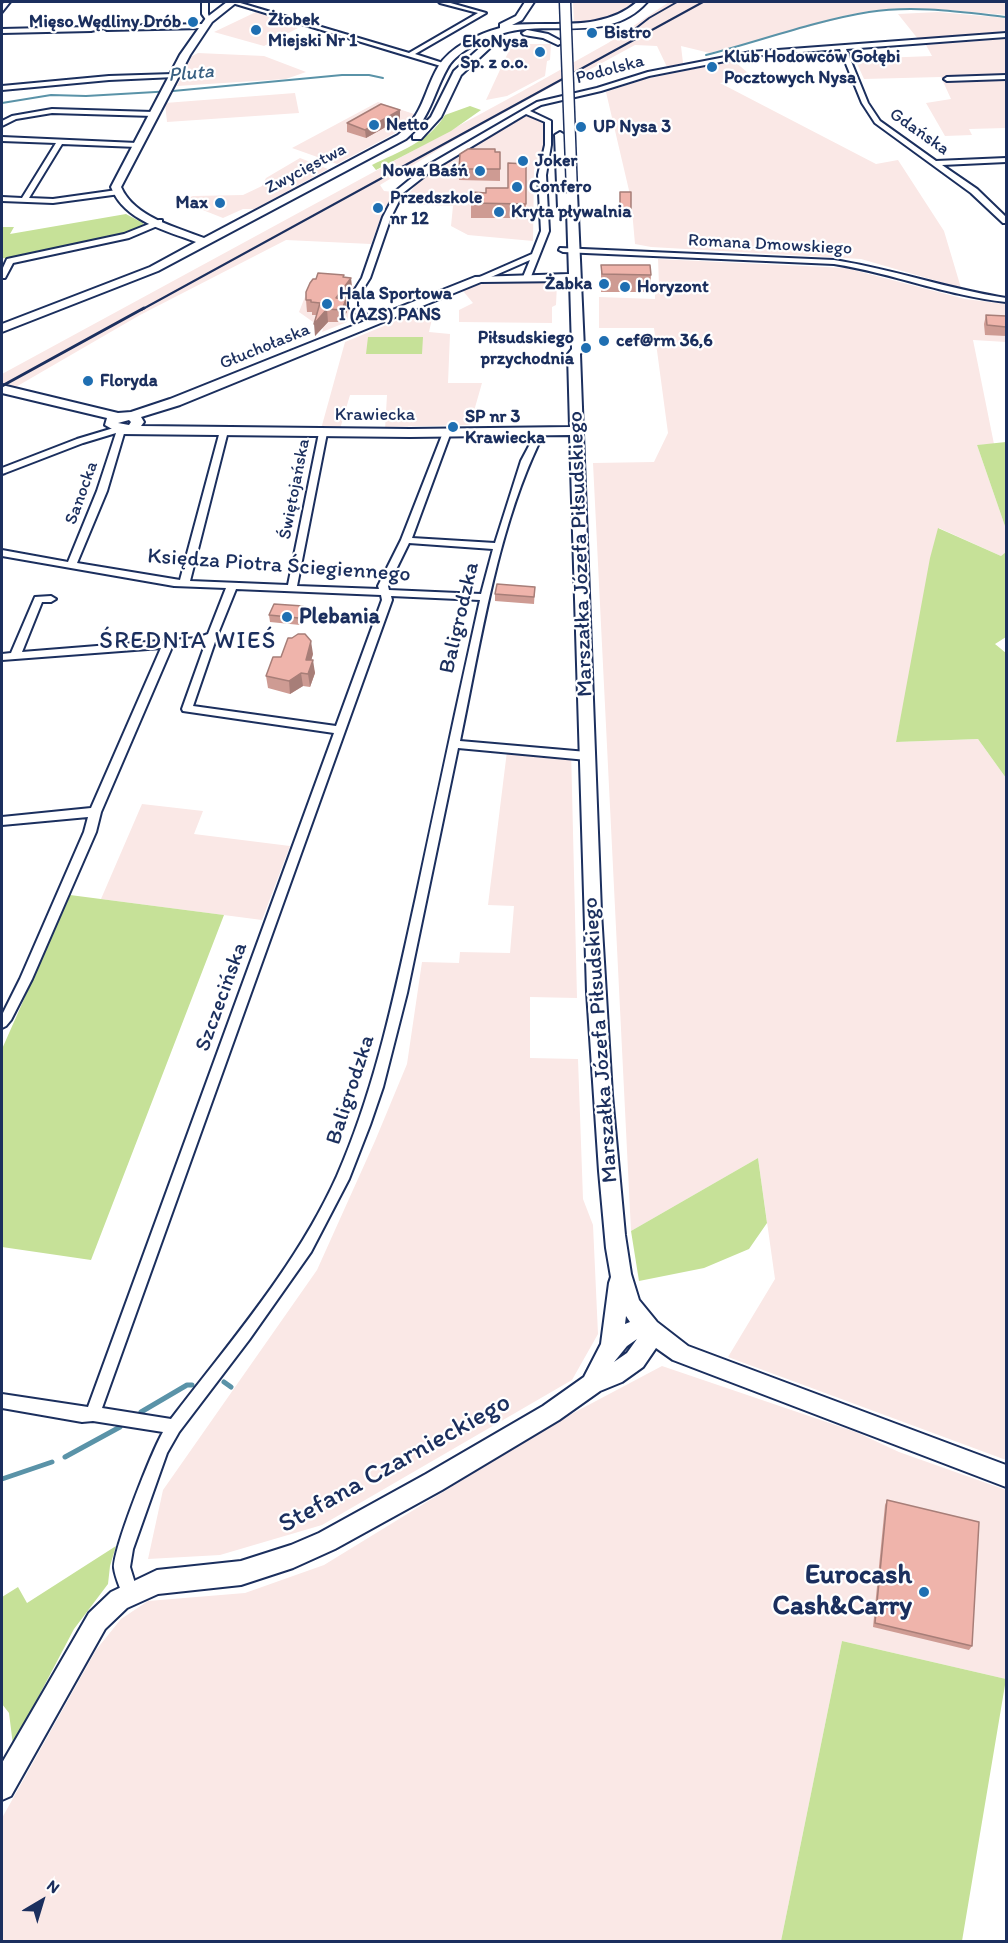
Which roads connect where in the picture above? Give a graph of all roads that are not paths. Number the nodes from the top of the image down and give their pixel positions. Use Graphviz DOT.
graph roads {
  1 [pos="7,2"];
  2 [pos="205,2"];
  3 [pos="232,2"];
  4 [pos="442,2"];
  5 [pos="529,2"];
  6 [pos="556,2"];
  7 [pos="565,2"];
  8 [pos="642,2"];
  9 [pos="2,10"];
  10 [pos="519,18"];
  11 [pos="207,23"];
  12 [pos="533,26"];
  13 [pos="2,31"];
  14 [pos="493,33"];
  15 [pos="1006,37"];
  16 [pos="558,42"];
  17 [pos="842,47"];
  18 [pos="409,55"];
  19 [pos="444,65"];
  20 [pos="174,76"];
  21 [pos="1006,77"];
  22 [pos="947,79"];
  23 [pos="2,88"];
  24 [pos="525,111"];
  25 [pos="153,114"];
  26 [pos="2,124"];
  27 [pos="2,140"];
  28 [pos="60,142"];
  29 [pos="137,145"];
  30 [pos="378,151"];
  31 [pos="1006,160"];
  32 [pos="936,163"];
  33 [pos="117,192"];
  34 [pos="567,192"];
  35 [pos="2,199"];
  36 [pos="24,200"];
  37 [pos="1006,221"];
  38 [pos="159,222"];
  39 [pos="205,242"];
  40 [pos="568,250"];
  41 [pos="536,255"];
  42 [pos="2,276"];
  43 [pos="527,277"];
  44 [pos="569,277"];
  45 [pos="479,279"];
  46 [pos="1006,300"];
  47 [pos="372,323"];
  48 [pos="2,326"];
  49 [pos="2,389"];
  50 [pos="124,424"];
  51 [pos="224,431"];
  52 [pos="541,431"];
  53 [pos="576,431"];
  54 [pos="447,432"];
  55 [pos="323,433"];
  56 [pos="2,471"];
  57 [pos="406,540"];
  58 [pos="498,546"];
  59 [pos="2,553"];
  60 [pos="71,566"];
  61 [pos="184,584"];
  62 [pos="232,586"];
  63 [pos="292,587"];
  64 [pos="385,593"];
  65 [pos="485,597"];
  66 [pos="51,598"];
  67 [pos="212,636"];
  68 [pos="168,644"];
  69 [pos="15,656"];
  70 [pos="2,657"];
  71 [pos="340,730"];
  72 [pos="453,744"];
  73 [pos="587,756"];
  74 [pos="95,812"];
  75 [pos="2,821"];
  76 [pos="2,1023"];
  77 [pos="620,1275"];
  78 [pos="650,1328"];
  79 [pos="612,1346"];
  80 [pos="681,1353"];
  81 [pos="635,1360"];
  82 [pos="592,1384"];
  83 [pos="2,1401"];
  84 [pos="93,1414"];
  85 [pos="174,1427"];
  86 [pos="1006,1476"];
  87 [pos="130,1593"];
  88 [pos="2,1787"];
  1 -- 9 [label="street"];
  2 -- 11 [label="street"];
  3 -- 11 [label="main road"];
  3 -- 18 [label="street"];
  4 -- 18 [label="street"];
  5 -- 10 [label="main road"];
  6 -- 16 [label="main road, Marszałka Józefa Piłsudskiego"];
  7 -- 34 [label="main road, Marszałka Józefa Piłsudskiego, bridge"];
  8 -- 12 [label="main road"];
  10 -- 12 [label="main road"];
  10 -- 14 [label="main road"];
  11 -- 13 [label="street"];
  11 -- 20 [label="main road"];
  12 -- 14 [label="main road"];
  14 -- 19 [label="main road"];
  15 -- 17 [label="street, Podolska"];
  16 -- 30 [label="main road"];
  16 -- 34 [label="main road, Marszałka Józefa Piłsudskiego"];
  17 -- 24 [label="street, Podolska"];
  17 -- 32 [label="street, Gdańska"];
  18 -- 19 [label="street"];
  19 -- 30 [label="main road, Zwycięstwa"];
  20 -- 23 [label="street"];
  20 -- 25 [label="main road"];
  21 -- 22 [label="street"];
  24 -- 41 [label="street"];
  24 -- 47 [label="street, Podolska"];
  25 -- 26 [label="street"];
  25 -- 29 [label="main road"];
  27 -- 28 [label="street"];
  28 -- 29 [label="street"];
  28 -- 36 [label="street"];
  29 -- 33 [label="main road"];
  30 -- 39 [label="main road, Zwycięstwa"];
  31 -- 32 [label="street"];
  32 -- 37 [label="street, Gdańska"];
  33 -- 36 [label="street"];
  33 -- 38 [label="main road"];
  34 -- 40 [label="main road, Marszałka Józefa Piłsudskiego"];
  35 -- 36 [label="street"];
  38 -- 39 [label="main road"];
  38 -- 42 [label="street"];
  39 -- 48 [label="main road, Zwycięstwa"];
  40 -- 44 [label="main road, Marszałka Józefa Piłsudskiego"];
  40 -- 46 [label="street, Romana Dmowskiego"];
  41 -- 43 [label="street"];
  41 -- 45 [label="street"];
  43 -- 44 [label="main road, Głuchołaska"];
  43 -- 45 [label="main road, Głuchołaska"];
  44 -- 53 [label="main road, Marszałka Józefa Piłsudskiego"];
  45 -- 47 [label="main road, Głuchołaska"];
  47 -- 50 [label="main road, Głuchołaska"];
  49 -- 50 [label="main road, Krawiecka"];
  50 -- 51 [label="main road, Krawiecka"];
  50 -- 56 [label="street, Głuchołaska"];
  50 -- 60 [label="street, Sanocka"];
  51 -- 55 [label="main road, Krawiecka"];
  51 -- 61 [label="street"];
  52 -- 53 [label="main road, Krawiecka"];
  52 -- 54 [label="main road, Krawiecka"];
  52 -- 58 [label="street, Baligrodzka"];
  53 -- 73 [label="main road, Marszałka Józefa Piłsudskiego"];
  54 -- 55 [label="main road, Krawiecka"];
  54 -- 57 [label="street, Szczecińska"];
  55 -- 63 [label="street, Świętojańska"];
  57 -- 58 [label="street, Baligrodzka"];
  57 -- 64 [label="street, Szczecińska"];
  58 -- 65 [label="street, Baligrodzka"];
  59 -- 60 [label="street, Księdza Piotra Ściegiennego"];
  60 -- 61 [label="street, Księdza Piotra Ściegiennego"];
  61 -- 62 [label="street, Księdza Piotra Ściegiennego"];
  62 -- 63 [label="street, Księdza Piotra Ściegiennego"];
  62 -- 67 [label="street"];
  63 -- 64 [label="street, Księdza Piotra Ściegiennego"];
  64 -- 65 [label="street, Księdza Piotra Ściegiennego"];
  64 -- 71 [label="street, Szczecińska"];
  65 -- 72 [label="street, Baligrodzka"];
  66 -- 69 [label="street"];
  67 -- 68 [label="street"];
  67 -- 71 [label="street"];
  68 -- 69 [label="street"];
  68 -- 74 [label="street"];
  69 -- 70 [label="street"];
  71 -- 84 [label="street, Szczecińska"];
  72 -- 73 [label="street"];
  72 -- 85 [label="street, Baligrodzka"];
  73 -- 77 [label="main road, Marszałka Józefa Piłsudskiego"];
  74 -- 75 [label="street"];
  74 -- 76 [label="street"];
  77 -- 78 [label="main road, Marszałka Józefa Piłsudskiego"];
  77 -- 79 [label="main road, Stefana Czarnieckiego"];
  78 -- 79 [label="main road, Stefana Czarnieckiego"];
  78 -- 80 [label="main road, Marszałka Józefa Piłsudskiego"];
  78 -- 81 [label="main road, Stefana Czarnieckiego"];
  79 -- 82 [label="main road, Stefana Czarnieckiego"];
  80 -- 81 [label="main road, Stefana Czarnieckiego"];
  80 -- 86 [label="main road, Marszałka Józefa Piłsudskiego"];
  81 -- 82 [label="main road, Stefana Czarnieckiego"];
  82 -- 87 [label="main road, Stefana Czarnieckiego"];
  83 -- 84 [label="street"];
  84 -- 85 [label="street"];
  85 -- 87 [label="street, Baligrodzka"];
  87 -- 88 [label="main road, Stefana Czarnieckiego"];
}
